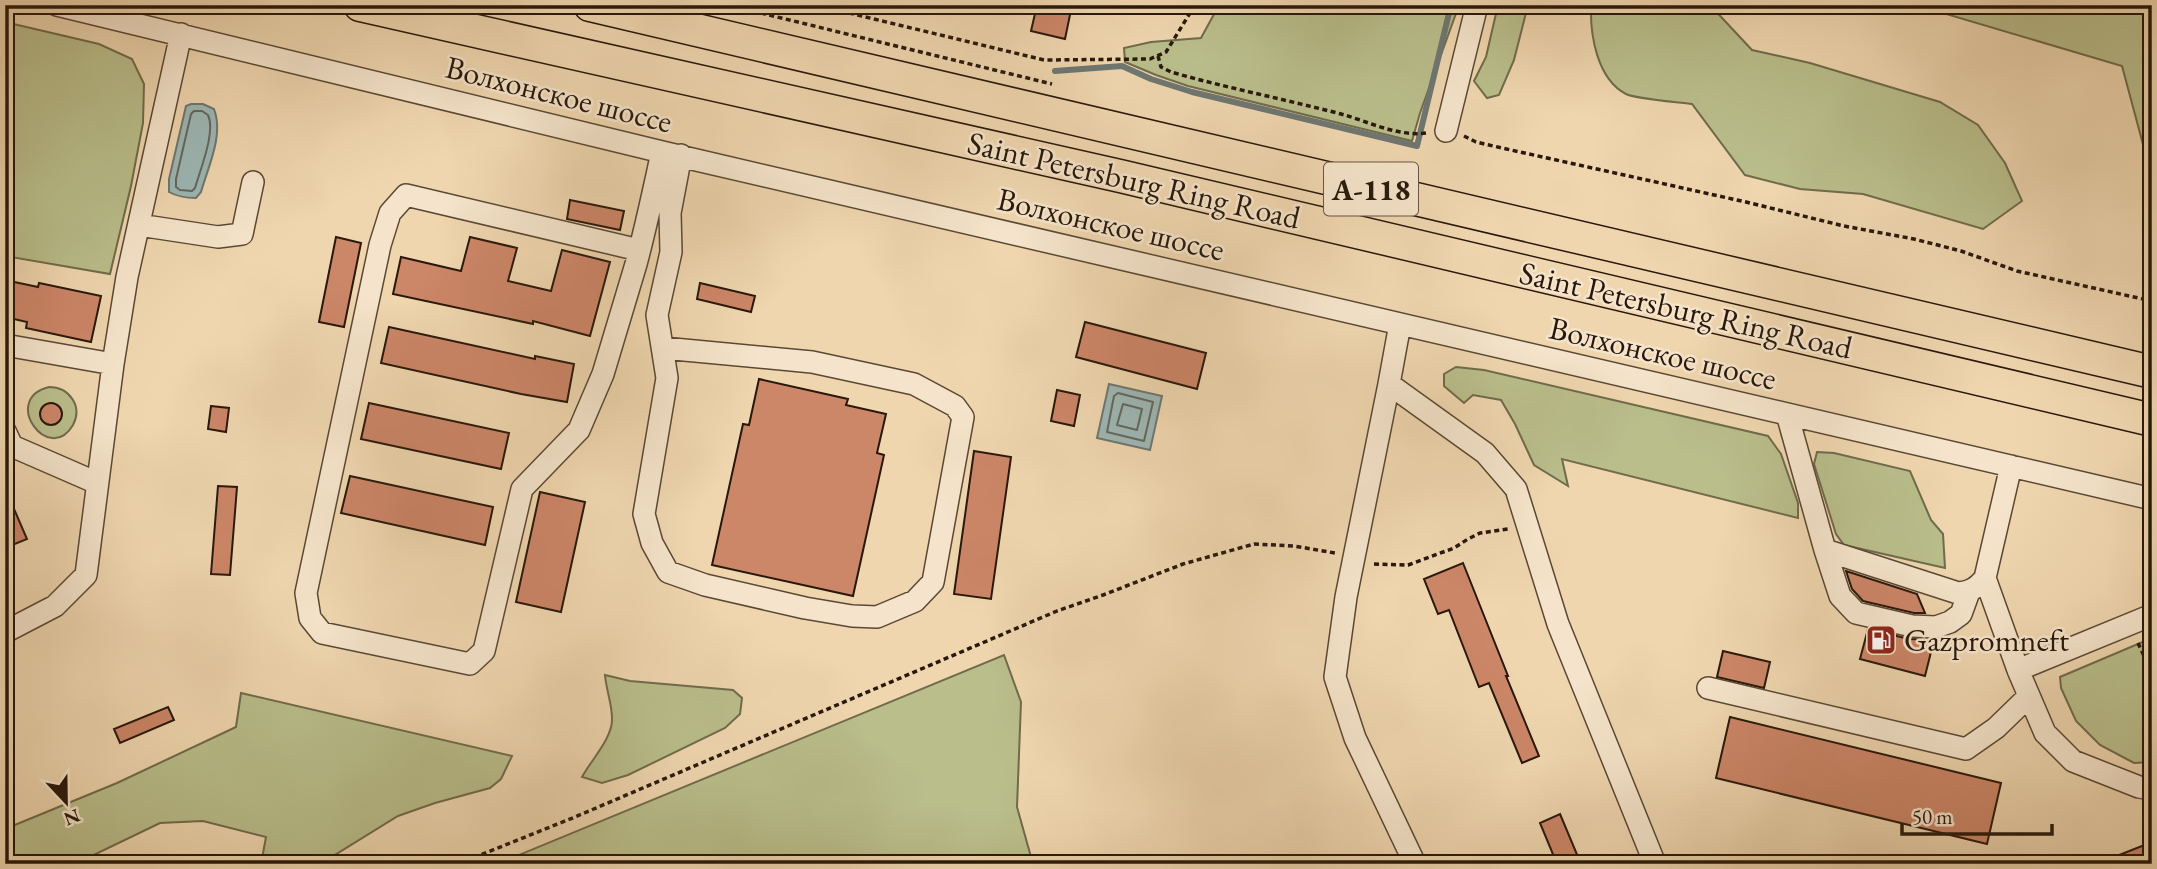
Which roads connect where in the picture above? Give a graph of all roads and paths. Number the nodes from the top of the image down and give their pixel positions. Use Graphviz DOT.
graph roads {
  1 [pos="360,5"];
  2 [pos="590,5"];
  3 [pos="728,5"];
  4 [pos="816,5"];
  5 [pos="1195,5"];
  6 [pos="1477,5"];
  7 [pos="70,7"];
  8 [pos="181,34"];
  9 [pos="1158,56"];
  10 [pos="1052,84"];
  11 [pos="1446,131"];
  12 [pos="672,153"];
  13 [pos="253,182"];
  14 [pos="139,225"];
  15 [pos="639,250"];
  16 [pos="2152,301"];
  17 [pos="1400,324"];
  18 [pos="5,345"];
  19 [pos="663,348"];
  20 [pos="113,364"];
  21 [pos="2152,372"];
  22 [pos="1389,384"];
  23 [pos="1787,414"];
  24 [pos="2152,420"];
  25 [pos="5,431"];
  26 [pos="2011,466"];
  27 [pos="97,483"];
  28 [pos="2152,499"];
  29 [pos="1526,520"];
  30 [pos="1825,551"];
  31 [pos="1354,561"];
  32 [pos="1977,585"];
  33 [pos="2152,615"];
  34 [pos="5,632"];
  35 [pos="2136,638"];
  36 [pos="2018,670"];
  37 [pos="2152,673"];
  38 [pos="1708,688"];
  39 [pos="2029,696"];
  40 [pos="2152,789"];
  41 [pos="458,864"];
  42 [pos="1415,864"];
  43 [pos="1655,864"];
  1 -- 24 [label="highway, Saint Petersburg Ring Road / А-118"];
  2 -- 21 [label="highway, Saint Petersburg Ring Road / А-118"];
  3 -- 10 [label="path"];
  4 -- 9 [label="path"];
  5 -- 9 [label="path"];
  6 -- 11 [label="street"];
  7 -- 8 [label="street, Волхонское шоссе"];
  8 -- 12 [label="street, Волхонское шоссе"];
  8 -- 14 [label="street"];
  9 -- 11 [label="path"];
  11 -- 16 [label="path"];
  12 -- 15 [label="street"];
  12 -- 17 [label="street, Волхонское шоссе"];
  12 -- 19 [label="street"];
  13 -- 14 [label="street"];
  14 -- 20 [label="street"];
  15 -- 15 [label="street"];
  17 -- 22 [label="street"];
  17 -- 23 [label="street, Волхонское шоссе"];
  18 -- 20 [label="street"];
  19 -- 19 [label="street"];
  20 -- 27 [label="street"];
  22 -- 29 [label="street"];
  22 -- 31 [label="street"];
  23 -- 26 [label="street, Волхонское шоссе"];
  23 -- 30 [label="street"];
  25 -- 27 [label="street"];
  26 -- 28 [label="street, Волхонское шоссе"];
  26 -- 32 [label="street"];
  27 -- 34 [label="street"];
  29 -- 31 [label="path"];
  29 -- 43 [label="street"];
  30 -- 32 [label="street"];
  30 -- 32 [label="street"];
  31 -- 41 [label="path"];
  31 -- 42 [label="street"];
  32 -- 36 [label="street"];
  33 -- 36 [label="street"];
  35 -- 37 [label="path"];
  36 -- 39 [label="street"];
  38 -- 39 [label="street"];
  39 -- 40 [label="street"];
}
